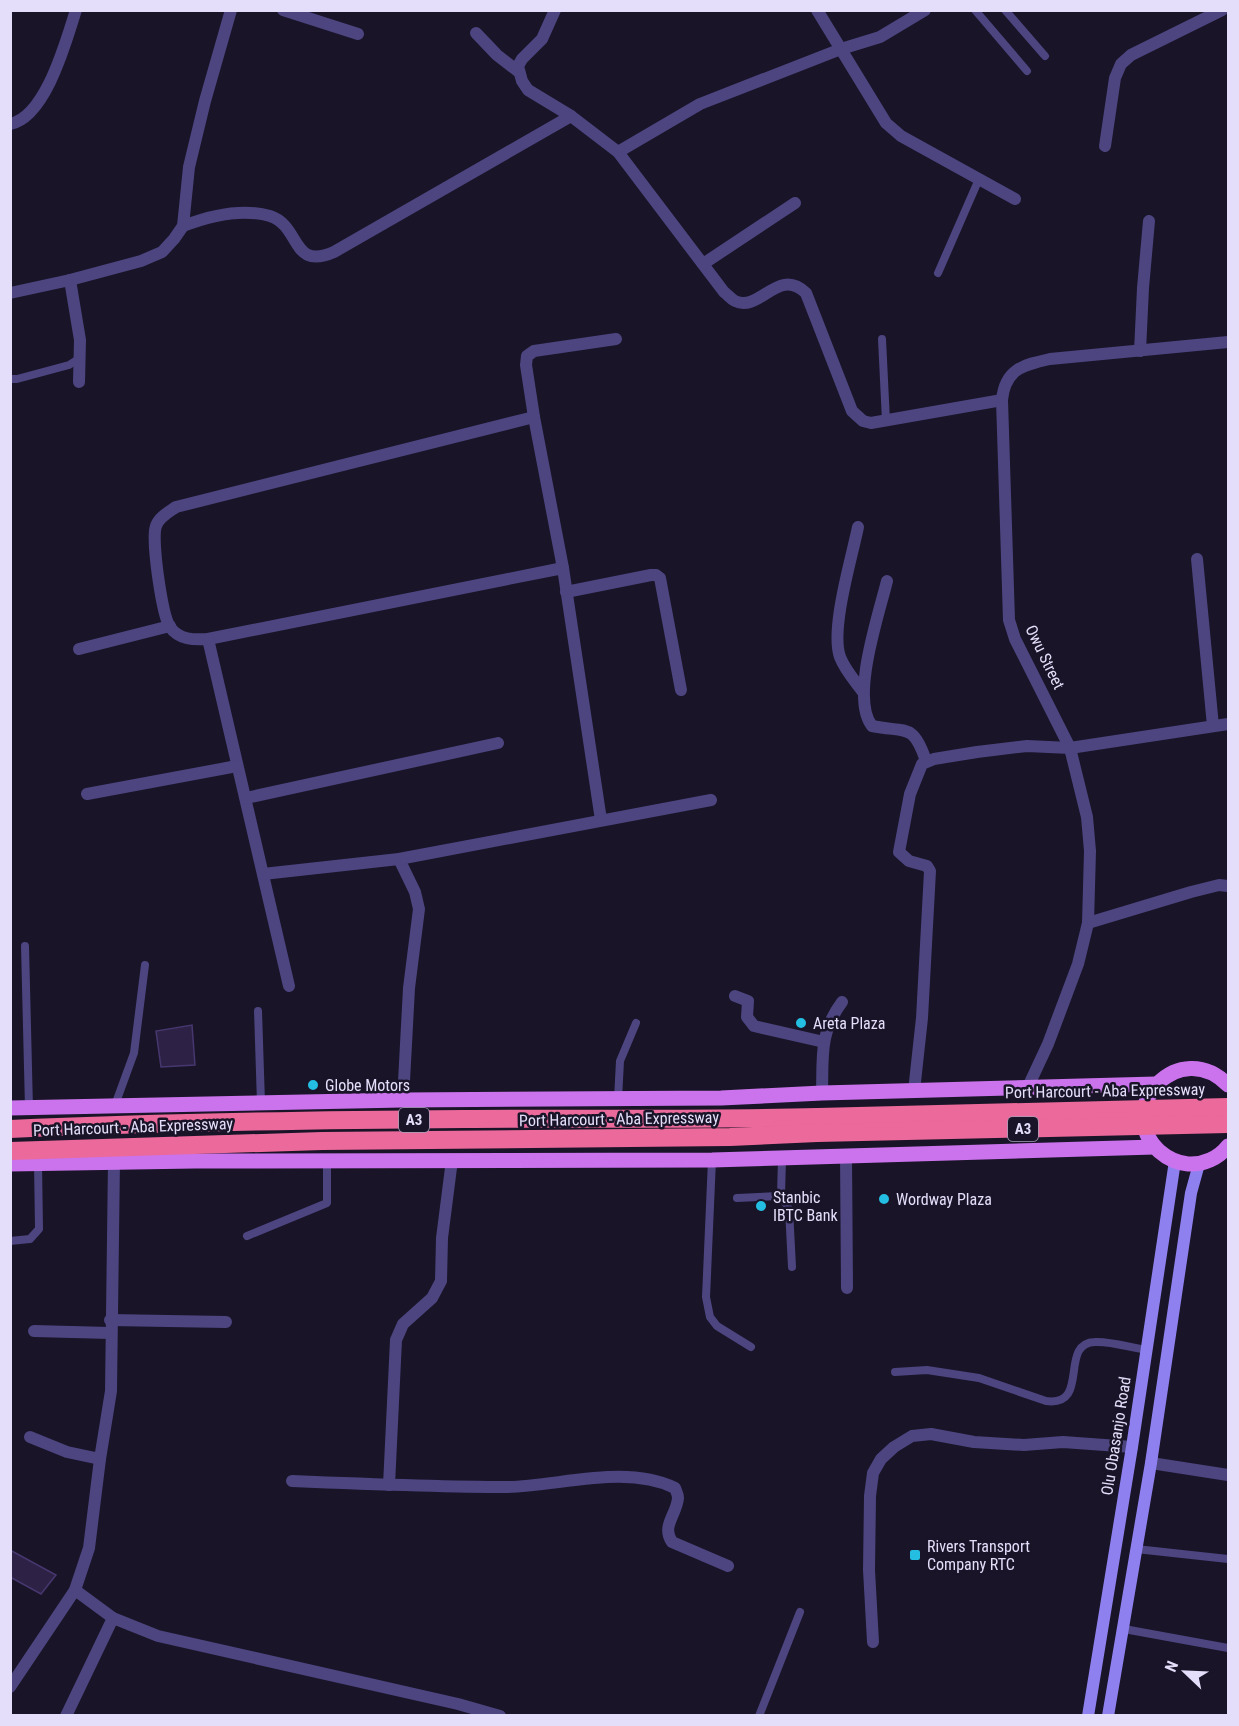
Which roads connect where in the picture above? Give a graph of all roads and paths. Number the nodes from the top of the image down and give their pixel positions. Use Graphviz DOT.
graph roads {
  1 [pos="76,10"];
  2 [pos="231,10"];
  3 [pos="283,10"];
  4 [pos="555,10"];
  5 [pos="817,10"];
  6 [pos="925,10"];
  7 [pos="975,10"];
  8 [pos="1005,10"];
  9 [pos="1222,10"];
  10 [pos="476,33"];
  11 [pos="358,34"];
  12 [pos="841,49"];
  13 [pos="1046,56"];
  14 [pos="1027,71"];
  15 [pos="519,72"];
  16 [pos="571,116"];
  17 [pos="10,124"];
  18 [pos="1105,146"];
  19 [pos="618,152"];
  20 [pos="979,179"];
  21 [pos="1015,199"];
  22 [pos="795,203"];
  23 [pos="1149,220"];
  24 [pos="183,226"];
  25 [pos="703,264"];
  26 [pos="938,273"];
  27 [pos="70,280"];
  28 [pos="10,293"];
  29 [pos="616,339"];
  30 [pos="882,339"];
  31 [pos="1228,342"];
  32 [pos="1140,351"];
  33 [pos="80,358"];
  34 [pos="10,379"];
  35 [pos="79,382"];
  36 [pos="1002,400"];
  37 [pos="534,417"];
  38 [pos="886,421"];
  39 [pos="858,527"];
  40 [pos="1197,559"];
  41 [pos="562,568"];
  42 [pos="888,581"];
  43 [pos="566,592"];
  44 [pos="170,626"];
  45 [pos="208,639"];
  46 [pos="79,649"];
  47 [pos="681,690"];
  48 [pos="863,692"];
  49 [pos="1228,724"];
  50 [pos="1213,726"];
  51 [pos="498,743"];
  52 [pos="1070,748"];
  53 [pos="926,761"];
  54 [pos="237,766"];
  55 [pos="87,794"];
  56 [pos="246,798"];
  57 [pos="711,800"];
  58 [pos="601,820"];
  59 [pos="399,859"];
  60 [pos="263,874"];
  61 [pos="1228,886"];
  62 [pos="1088,923"];
  63 [pos="26,946"];
  64 [pos="145,965"];
  65 [pos="289,986"];
  66 [pos="735,996"];
  67 [pos="842,1002"];
  68 [pos="258,1011"];
  69 [pos="636,1023"];
  70 [pos="824,1042"];
  71 [pos="1156,1084"];
  72 [pos="1228,1084"];
  73 [pos="1028,1089"];
  74 [pos="914,1091"];
  75 [pos="822,1093"];
  76 [pos="618,1099"];
  77 [pos="403,1100"];
  78 [pos="261,1103"];
  79 [pos="116,1105"];
  80 [pos="1228,1107"];
  81 [pos="10,1108"];
  82 [pos="29,1108"];
  83 [pos="1228,1124"];
  84 [pos="818,1125"];
  85 [pos="10,1129"];
  86 [pos="1228,1146"];
  87 [pos="1155,1147"];
  88 [pos="10,1151"];
  89 [pos="846,1156"];
  90 [pos="782,1158"];
  91 [pos="452,1160"];
  92 [pos="712,1160"];
  93 [pos="114,1161"];
  94 [pos="327,1161"];
  95 [pos="1175,1161"];
  96 [pos="38,1163"];
  97 [pos="10,1164"];
  98 [pos="1199,1164"];
  99 [pos="781,1196"];
  100 [pos="737,1197"];
  101 [pos="247,1236"];
  102 [pos="10,1241"];
  103 [pos="792,1267"];
  104 [pos="847,1288"];
  105 [pos="110,1320"];
  106 [pos="226,1322"];
  107 [pos="34,1331"];
  108 [pos="110,1334"];
  109 [pos="751,1347"];
  110 [pos="1147,1350"];
  111 [pos="895,1372"];
  112 [pos="30,1437"];
  113 [pos="1131,1447"];
  114 [pos="100,1459"];
  115 [pos="1151,1463"];
  116 [pos="1228,1475"];
  117 [pos="292,1481"];
  118 [pos="389,1485"];
  119 [pos="1136,1549"];
  120 [pos="1228,1559"];
  121 [pos="728,1566"];
  122 [pos="75,1590"];
  123 [pos="800,1612"];
  124 [pos="113,1618"];
  125 [pos="1124,1629"];
  126 [pos="873,1641"];
  127 [pos="1228,1648"];
  128 [pos="10,1688"];
  129 [pos="1109,1715"];
  130 [pos="66,1716"];
  131 [pos="500,1716"];
  132 [pos="759,1716"];
  133 [pos="1088,1716"];
  1 -- 17 [label="street"];
  2 -- 24 [label="street"];
  3 -- 11 [label="street"];
  4 -- 15 [label="street"];
  5 -- 12 [label="street"];
  6 -- 12 [label="street"];
  7 -- 14 [label="lane"];
  8 -- 13 [label="lane"];
  9 -- 18 [label="street"];
  10 -- 15 [label="street"];
  12 -- 19 [label="street"];
  12 -- 20 [label="street"];
  15 -- 16 [label="street"];
  16 -- 19 [label="street"];
  16 -- 24 [label="street"];
  19 -- 25 [label="street"];
  20 -- 21 [label="street"];
  20 -- 26 [label="lane"];
  22 -- 25 [label="street"];
  23 -- 32 [label="street"];
  24 -- 27 [label="street"];
  25 -- 38 [label="street"];
  27 -- 28 [label="street"];
  27 -- 33 [label="street"];
  29 -- 37 [label="street"];
  30 -- 38 [label="lane"];
  31 -- 32 [label="street, Owu Street"];
  32 -- 36 [label="street, Owu Street"];
  33 -- 34 [label="lane"];
  33 -- 35 [label="street"];
  36 -- 38 [label="street"];
  36 -- 52 [label="street, Owu Street"];
  37 -- 41 [label="street"];
  37 -- 44 [label="street"];
  39 -- 48 [label="street"];
  40 -- 50 [label="street"];
  41 -- 43 [label="street"];
  41 -- 45 [label="street"];
  42 -- 48 [label="street"];
  43 -- 47 [label="street"];
  43 -- 58 [label="street"];
  44 -- 45 [label="street"];
  44 -- 46 [label="street"];
  45 -- 54 [label="street"];
  48 -- 53 [label="street"];
  49 -- 50 [label="street"];
  50 -- 52 [label="street"];
  51 -- 56 [label="street"];
  52 -- 53 [label="street"];
  52 -- 62 [label="street, Owu Street"];
  53 -- 74 [label="street"];
  54 -- 55 [label="street"];
  54 -- 56 [label="street"];
  56 -- 60 [label="street"];
  57 -- 58 [label="street"];
  58 -- 59 [label="street"];
  59 -- 60 [label="street"];
  59 -- 77 [label="street"];
  60 -- 65 [label="street"];
  61 -- 62 [label="street"];
  62 -- 73 [label="street, Owu Street"];
  63 -- 82 [label="lane"];
  64 -- 79 [label="lane"];
  66 -- 70 [label="street"];
  67 -- 70 [label="street"];
  68 -- 78 [label="lane"];
  69 -- 76 [label="lane"];
  70 -- 75 [label="street"];
  71 -- 72 [label="main road"];
  71 -- 73 [label="main road"];
  71 -- 87 [label="main road"];
  73 -- 74 [label="main road"];
  74 -- 75 [label="main road"];
  75 -- 76 [label="main road"];
  76 -- 77 [label="main road"];
  77 -- 78 [label="main road"];
  78 -- 79 [label="main road"];
  79 -- 82 [label="main road"];
  80 -- 84 [label="highway, Port Harcourt - Aba Expressway / A3, bridge"];
  81 -- 82 [label="main road"];
  83 -- 84 [label="highway, Port Harcourt - Aba Expressway / A3, bridge"];
  84 -- 85 [label="highway, Port Harcourt - Aba Expressway / A3"];
  84 -- 88 [label="highway, Port Harcourt - Aba Expressway / A3"];
  86 -- 98 [label="main road"];
  87 -- 89 [label="main road"];
  87 -- 95 [label="main road"];
  89 -- 90 [label="main road"];
  89 -- 104 [label="street"];
  90 -- 92 [label="main road"];
  90 -- 99 [label="lane"];
  91 -- 92 [label="main road"];
  91 -- 94 [label="main road"];
  91 -- 118 [label="street"];
  92 -- 109 [label="lane"];
  93 -- 94 [label="main road"];
  93 -- 96 [label="main road"];
  93 -- 105 [label="street"];
  94 -- 101 [label="lane"];
  95 -- 98 [label="main road"];
  95 -- 110 [label="main road, Olu Obasanjo Road"];
  96 -- 97 [label="main road"];
  96 -- 102 [label="lane"];
  98 -- 115 [label="main road"];
  99 -- 100 [label="lane"];
  99 -- 103 [label="lane"];
  105 -- 106 [label="street"];
  105 -- 108 [label="street"];
  107 -- 108 [label="street"];
  108 -- 114 [label="street"];
  110 -- 111 [label="lane"];
  110 -- 113 [label="main road, Olu Obasanjo Road"];
  112 -- 114 [label="street"];
  113 -- 126 [label="street"];
  113 -- 133 [label="main road, Olu Obasanjo Road"];
  114 -- 122 [label="street"];
  115 -- 116 [label="street"];
  115 -- 119 [label="main road"];
  117 -- 118 [label="street"];
  118 -- 121 [label="street"];
  119 -- 120 [label="lane"];
  119 -- 125 [label="main road"];
  122 -- 124 [label="street"];
  122 -- 128 [label="street"];
  123 -- 132 [label="lane"];
  124 -- 130 [label="street"];
  124 -- 131 [label="street"];
  125 -- 127 [label="lane"];
  125 -- 129 [label="main road"];
}
